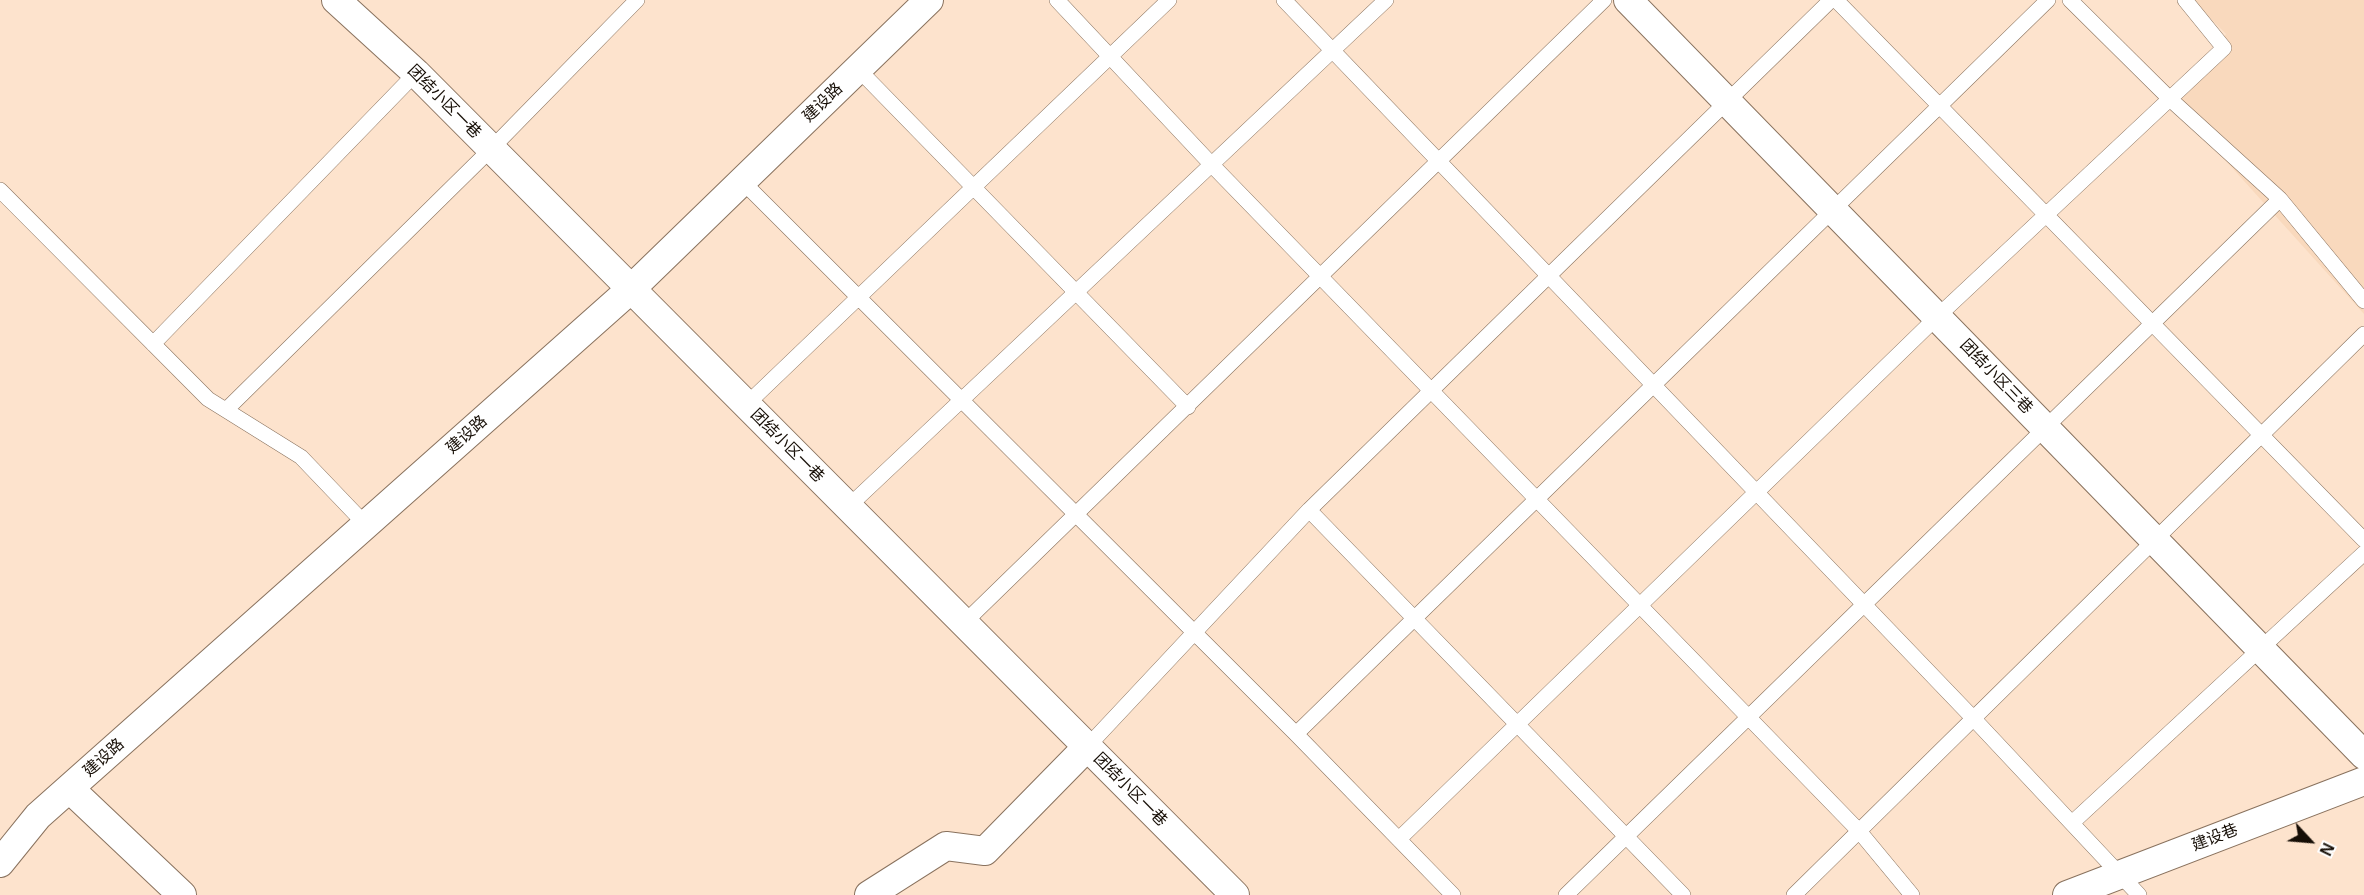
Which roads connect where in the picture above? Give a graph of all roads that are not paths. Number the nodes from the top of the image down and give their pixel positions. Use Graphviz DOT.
graph roads {
  1 [pos="336,0"];
  2 [pos="638,0"];
  3 [pos="930,0"];
  4 [pos="1057,0"];
  5 [pos="1169,0"];
  6 [pos="1284,0"];
  7 [pos="1386,0"];
  8 [pos="1604,0"];
  9 [pos="1628,0"];
  10 [pos="1831,0"];
  11 [pos="1836,0"];
  12 [pos="2048,0"];
  13 [pos="2070,0"];
  14 [pos="2185,0"];
  15 [pos="1332,51"];
  16 [pos="1110,57"];
  17 [pos="858,69"];
  18 [pos="416,73"];
  19 [pos="2170,99"];
  20 [pos="1728,102"];
  21 [pos="1939,106"];
  22 [pos="492,149"];
  23 [pos="1439,160"];
  24 [pos="1211,164"];
  25 [pos="742,181"];
  26 [pos="974,187"];
  27 [pos="0,190"];
  28 [pos="2280,199"];
  29 [pos="1833,210"];
  30 [pos="2046,215"];
  31 [pos="1549,275"];
  32 [pos="1320,277"];
  33 [pos="631,289"];
  34 [pos="1076,292"];
  35 [pos="859,297"];
  36 [pos="2364,301"];
  37 [pos="1937,317"];
  38 [pos="2152,324"];
  39 [pos="2364,334"];
  40 [pos="153,344"];
  41 [pos="1654,385"];
  42 [pos="1431,392"];
  43 [pos="962,399"];
  44 [pos="746,405"];
  45 [pos="1188,406"];
  46 [pos="226,410"];
  47 [pos="2045,428"];
  48 [pos="2261,435"];
  49 [pos="1757,492"];
  50 [pos="1536,499"];
  51 [pos="848,507"];
  52 [pos="1309,510"];
  53 [pos="1077,514"];
  54 [pos="366,525"];
  55 [pos="2155,540"];
  56 [pos="2364,540"];
  57 [pos="2364,553"];
  58 [pos="1864,604"];
  59 [pos="1640,606"];
  60 [pos="1415,619"];
  61 [pos="964,623"];
  62 [pos="1195,632"];
  63 [pos="2261,649"];
  64 [pos="1748,717"];
  65 [pos="1973,718"];
  66 [pos="1518,724"];
  67 [pos="1296,734"];
  68 [pos="1087,747"];
  69 [pos="2364,755"];
  70 [pos="2364,780"];
  71 [pos="70,789"];
  72 [pos="2073,822"];
  73 [pos="1859,831"];
  74 [pos="1626,836"];
  75 [pos="1399,839"];
  76 [pos="0,863"];
  77 [pos="2131,884"];
  78 [pos="182,895"];
  79 [pos="869,895"];
  80 [pos="1235,895"];
  81 [pos="1453,895"];
  82 [pos="1566,895"];
  83 [pos="1683,895"];
  84 [pos="1794,895"];
  85 [pos="1912,895"];
  86 [pos="2067,895"];
  1 -- 18 [label="street, 团结小区一巷"];
  2 -- 22 [label="lane"];
  3 -- 17 [label="street, 建设路"];
  4 -- 16 [label="lane"];
  5 -- 16 [label="lane"];
  6 -- 15 [label="lane"];
  7 -- 15 [label="lane"];
  8 -- 23 [label="lane"];
  9 -- 20 [label="street, 团结小区三巷"];
  10 -- 20 [label="lane"];
  11 -- 21 [label="lane"];
  12 -- 21 [label="lane"];
  13 -- 19 [label="lane"];
  14 -- 19 [label="lane"];
  15 -- 23 [label="lane"];
  15 -- 24 [label="lane"];
  16 -- 24 [label="lane"];
  16 -- 26 [label="lane"];
  17 -- 25 [label="street, 建设路"];
  17 -- 26 [label="lane"];
  18 -- 22 [label="street, 团结小区一巷"];
  18 -- 40 [label="lane"];
  19 -- 28 [label="lane"];
  19 -- 30 [label="lane"];
  20 -- 29 [label="street, 团结小区三巷"];
  20 -- 31 [label="lane"];
  21 -- 29 [label="lane"];
  21 -- 30 [label="lane"];
  22 -- 33 [label="street, 团结小区一巷"];
  22 -- 46 [label="lane"];
  23 -- 31 [label="lane"];
  23 -- 32 [label="lane"];
  24 -- 32 [label="lane"];
  24 -- 34 [label="lane"];
  25 -- 33 [label="street, 建设路"];
  25 -- 35 [label="lane"];
  26 -- 34 [label="lane"];
  26 -- 35 [label="lane"];
  27 -- 40 [label="lane"];
  28 -- 36 [label="lane"];
  28 -- 38 [label="lane"];
  29 -- 37 [label="street, 团结小区三巷"];
  29 -- 41 [label="lane"];
  30 -- 37 [label="lane"];
  30 -- 38 [label="lane"];
  31 -- 41 [label="lane"];
  31 -- 42 [label="lane"];
  32 -- 42 [label="lane"];
  32 -- 45 [label="lane"];
  33 -- 44 [label="street, 团结小区一巷"];
  33 -- 54 [label="street, 建设路"];
  34 -- 43 [label="lane"];
  34 -- 45 [label="lane"];
  35 -- 43 [label="lane"];
  35 -- 44 [label="lane"];
  37 -- 47 [label="street, 团结小区三巷"];
  37 -- 49 [label="lane"];
  38 -- 47 [label="lane"];
  38 -- 48 [label="lane"];
  39 -- 48 [label="lane"];
  40 -- 46 [label="lane"];
  41 -- 49 [label="lane"];
  41 -- 50 [label="lane"];
  42 -- 50 [label="lane"];
  42 -- 52 [label="lane"];
  43 -- 51 [label="lane"];
  43 -- 53 [label="lane"];
  44 -- 51 [label="street, 团结小区一巷"];
  45 -- 53 [label="lane"];
  46 -- 54 [label="lane"];
  47 -- 55 [label="street, 团结小区三巷"];
  47 -- 58 [label="lane"];
  48 -- 55 [label="lane"];
  48 -- 56 [label="lane"];
  49 -- 58 [label="lane"];
  49 -- 59 [label="lane"];
  50 -- 59 [label="lane"];
  50 -- 60 [label="lane"];
  51 -- 61 [label="street, 团结小区一巷"];
  52 -- 60 [label="lane"];
  52 -- 62 [label="lane"];
  53 -- 61 [label="lane"];
  53 -- 62 [label="lane"];
  54 -- 71 [label="street, 建设路"];
  55 -- 63 [label="street, 团结小区三巷"];
  55 -- 65 [label="lane"];
  57 -- 63 [label="lane"];
  58 -- 64 [label="lane"];
  58 -- 65 [label="lane"];
  59 -- 64 [label="lane"];
  59 -- 66 [label="lane"];
  60 -- 66 [label="lane"];
  60 -- 67 [label="lane"];
  61 -- 68 [label="street, 团结小区一巷"];
  62 -- 67 [label="lane"];
  62 -- 68 [label="lane"];
  63 -- 69 [label="street, 团结小区三巷"];
  63 -- 72 [label="lane"];
  64 -- 73 [label="lane"];
  64 -- 74 [label="lane"];
  65 -- 72 [label="lane"];
  65 -- 73 [label="lane"];
  66 -- 74 [label="lane"];
  66 -- 75 [label="lane"];
  67 -- 75 [label="lane"];
  68 -- 79 [label="street"];
  68 -- 80 [label="street, 团结小区一巷"];
  70 -- 77 [label="street, 建设巷"];
  71 -- 76 [label="street, 建设路"];
  71 -- 78 [label="street"];
  72 -- 77 [label="lane"];
  73 -- 84 [label="lane"];
  73 -- 85 [label="lane"];
  74 -- 82 [label="lane"];
  74 -- 83 [label="lane"];
  75 -- 81 [label="lane"];
  77 -- 86 [label="street, 建设巷"];
}
